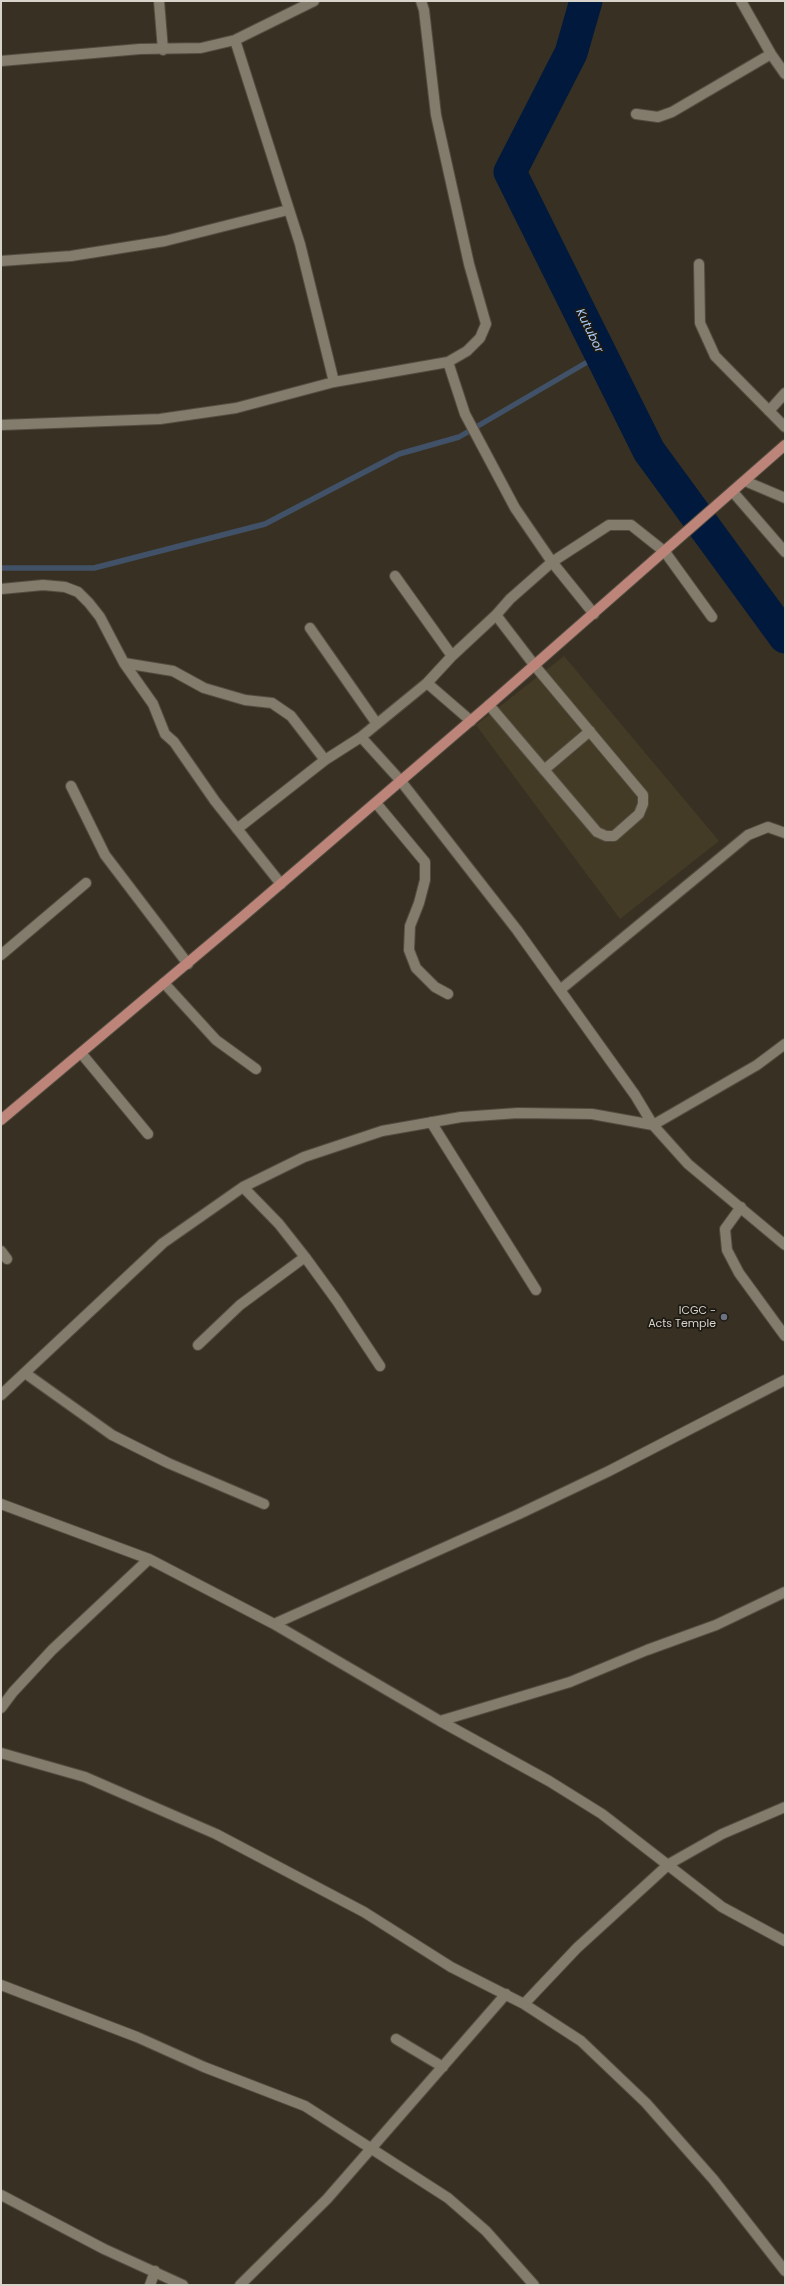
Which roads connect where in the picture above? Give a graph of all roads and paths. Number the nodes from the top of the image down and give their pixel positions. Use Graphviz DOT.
graph roads {
  1 [pos="159,1"];
  2 [pos="314,1"];
  3 [pos="421,1"];
  4 [pos="741,1"];
  5 [pos="235,40"];
  6 [pos="163,50"];
  7 [pos="771,54"];
  8 [pos="1,61"];
  9 [pos="785,74"];
  10 [pos="636,114"];
  11 [pos="288,210"];
  12 [pos="1,261"];
  13 [pos="699,264"];
  14 [pos="448,362"];
  15 [pos="334,382"];
  16 [pos="785,393"];
  17 [pos="769,412"];
  18 [pos="1,425"];
  19 [pos="785,427"];
  20 [pos="785,445"];
  21 [pos="745,481"];
  22 [pos="733,492"];
  23 [pos="785,498"];
  24 [pos="665,552"];
  25 [pos="785,552"];
  26 [pos="552,562"];
  27 [pos="395,576"];
  28 [pos="1,590"];
  29 [pos="594,614"];
  30 [pos="496,615"];
  31 [pos="712,617"];
  32 [pos="310,628"];
  33 [pos="452,656"];
  34 [pos="124,662"];
  35 [pos="535,666"];
  36 [pos="427,683"];
  37 [pos="489,705"];
  38 [pos="471,721"];
  39 [pos="377,724"];
  40 [pos="590,731"];
  41 [pos="361,737"];
  42 [pos="325,760"];
  43 [pos="544,770"];
  44 [pos="400,780"];
  45 [pos="71,786"];
  46 [pos="376,803"];
  47 [pos="237,829"];
  48 [pos="785,833"];
  49 [pos="86,883"];
  50 [pos="281,884"];
  51 [pos="1,955"];
  52 [pos="188,964"];
  53 [pos="164,983"];
  54 [pos="560,990"];
  55 [pos="448,994"];
  56 [pos="785,1044"];
  57 [pos="81,1053"];
  58 [pos="256,1069"];
  59 [pos="1,1120"];
  60 [pos="431,1122"];
  61 [pos="653,1125"];
  62 [pos="148,1134"];
  63 [pos="243,1187"];
  64 [pos="741,1207"];
  65 [pos="785,1244"];
  66 [pos="306,1257"];
  67 [pos="536,1290"];
  68 [pos="785,1336"];
  69 [pos="198,1345"];
  70 [pos="380,1366"];
  71 [pos="25,1373"];
  72 [pos="785,1380"];
  73 [pos="1,1395"];
  74 [pos="1,1504"];
  75 [pos="264,1504"];
  76 [pos="149,1560"];
  77 [pos="785,1592"];
  78 [pos="274,1624"];
  79 [pos="1,1708"];
  80 [pos="440,1721"];
  81 [pos="1,1753"];
  82 [pos="785,1807"];
  83 [pos="668,1864"];
  84 [pos="785,1941"];
  85 [pos="1,1985"];
  86 [pos="506,1994"];
  87 [pos="524,2004"];
  88 [pos="396,2039"];
  89 [pos="443,2067"];
  90 [pos="372,2150"];
  91 [pos="1,2196"];
  92 [pos="155,2271"];
  93 [pos="785,2271"];
  94 [pos="150,2285"];
  95 [pos="183,2285"];
  96 [pos="240,2285"];
  97 [pos="534,2285"];
  1 -- 6 [label="street"];
  2 -- 5 [label="street"];
  3 -- 14 [label="street"];
  4 -- 7 [label="street"];
  5 -- 6 [label="street"];
  5 -- 11 [label="street"];
  6 -- 8 [label="street"];
  7 -- 9 [label="street"];
  7 -- 10 [label="street"];
  11 -- 12 [label="street"];
  11 -- 15 [label="street"];
  13 -- 17 [label="street"];
  14 -- 15 [label="street"];
  14 -- 26 [label="street"];
  15 -- 18 [label="street"];
  16 -- 17 [label="street"];
  17 -- 19 [label="street"];
  20 -- 21 [label="main road"];
  21 -- 22 [label="main road"];
  21 -- 23 [label="street"];
  22 -- 24 [label="main road"];
  22 -- 25 [label="street"];
  24 -- 26 [label="street"];
  24 -- 29 [label="main road"];
  24 -- 31 [label="street"];
  26 -- 29 [label="street"];
  26 -- 30 [label="street"];
  27 -- 33 [label="street"];
  28 -- 34 [label="street"];
  29 -- 35 [label="main road"];
  30 -- 33 [label="street"];
  30 -- 35 [label="street"];
  32 -- 39 [label="street"];
  33 -- 36 [label="street"];
  34 -- 42 [label="street"];
  34 -- 47 [label="street"];
  35 -- 37 [label="main road"];
  35 -- 40 [label="street"];
  36 -- 38 [label="street"];
  36 -- 39 [label="street"];
  37 -- 38 [label="main road"];
  37 -- 43 [label="street"];
  38 -- 44 [label="main road"];
  39 -- 41 [label="street"];
  40 -- 43 [label="street"];
  40 -- 43 [label="street"];
  41 -- 42 [label="street"];
  41 -- 44 [label="street"];
  42 -- 47 [label="street"];
  44 -- 46 [label="main road"];
  44 -- 54 [label="street"];
  45 -- 52 [label="street"];
  46 -- 50 [label="main road"];
  46 -- 55 [label="street"];
  47 -- 50 [label="street"];
  48 -- 54 [label="street"];
  49 -- 51 [label="street"];
  50 -- 52 [label="main road"];
  52 -- 53 [label="main road"];
  53 -- 57 [label="main road"];
  53 -- 58 [label="street"];
  54 -- 61 [label="street"];
  56 -- 61 [label="street"];
  57 -- 59 [label="main road"];
  57 -- 62 [label="street"];
  60 -- 61 [label="street"];
  60 -- 63 [label="street"];
  60 -- 67 [label="street"];
  61 -- 64 [label="street"];
  63 -- 66 [label="street"];
  63 -- 71 [label="street"];
  64 -- 65 [label="street"];
  64 -- 68 [label="street"];
  66 -- 69 [label="street"];
  66 -- 70 [label="street"];
  71 -- 73 [label="street"];
  71 -- 75 [label="street"];
  72 -- 78 [label="street"];
  74 -- 76 [label="street"];
  76 -- 78 [label="street"];
  76 -- 79 [label="street"];
  77 -- 80 [label="street"];
  78 -- 80 [label="street"];
  80 -- 83 [label="street"];
  81 -- 86 [label="street"];
  82 -- 83 [label="street"];
  83 -- 84 [label="street"];
  83 -- 87 [label="street"];
  85 -- 90 [label="street"];
  86 -- 87 [label="street"];
  86 -- 89 [label="street"];
  87 -- 93 [label="street"];
  88 -- 89 [label="street"];
  89 -- 90 [label="street"];
  90 -- 96 [label="street"];
  90 -- 97 [label="street"];
  91 -- 92 [label="street"];
  92 -- 94 [label="street"];
  92 -- 95 [label="street"];
}
